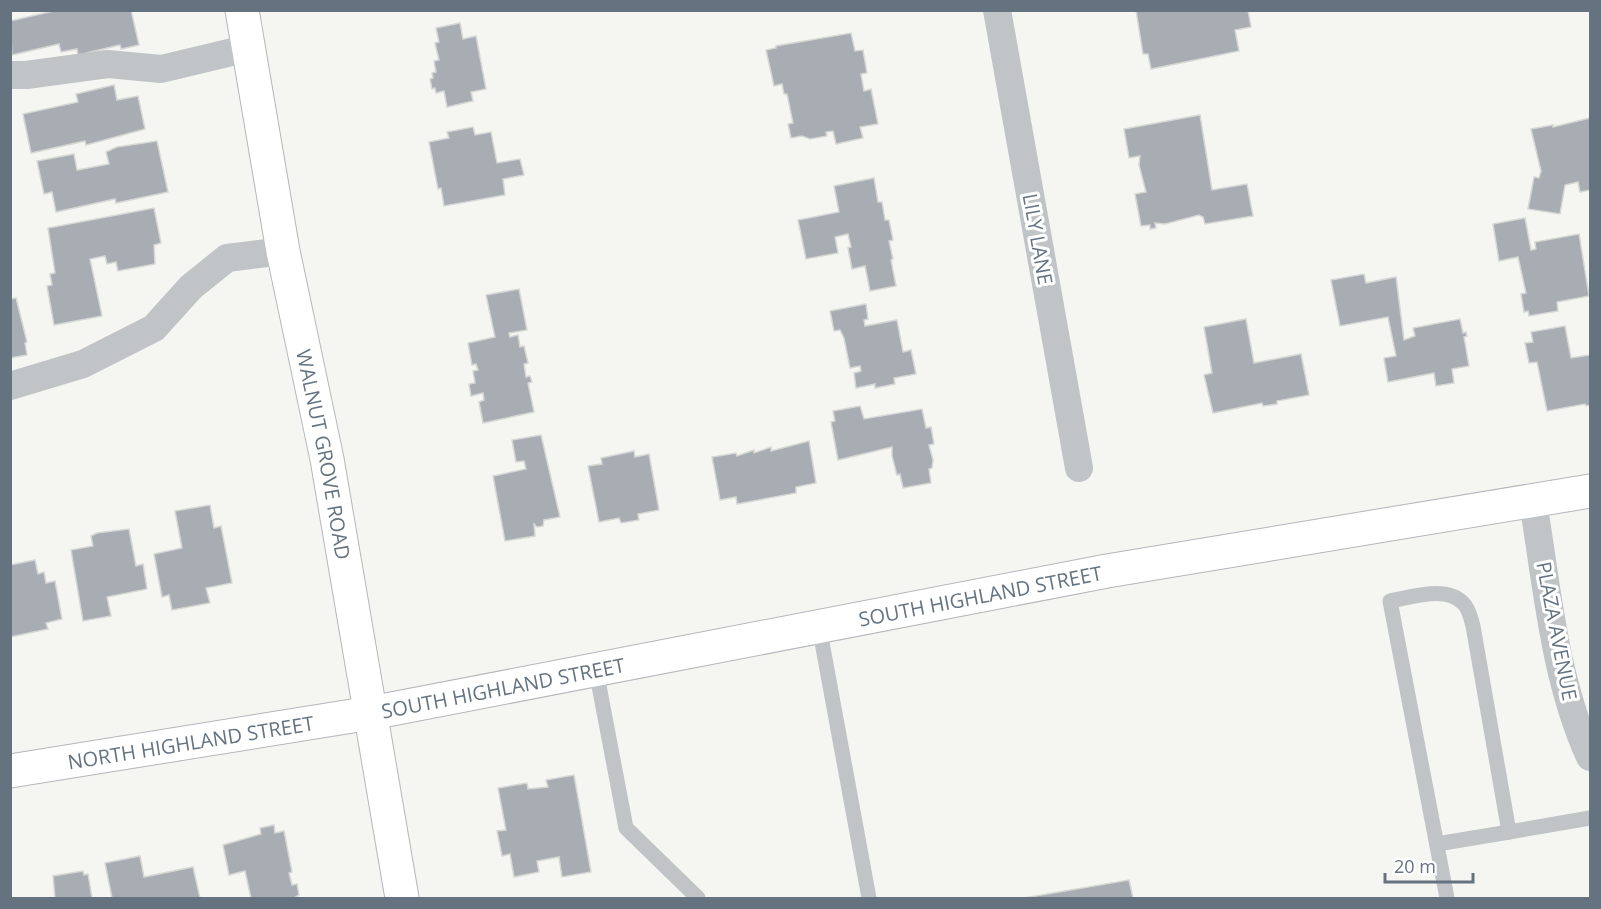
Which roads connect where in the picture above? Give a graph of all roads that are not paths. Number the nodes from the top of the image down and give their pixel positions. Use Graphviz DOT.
graph roads {
  1 [pos="242,10"];
  2 [pos="997,10"];
  3 [pos="249,48"];
  4 [pos="10,75"];
  5 [pos="284,250"];
  6 [pos="10,386"];
  7 [pos="1079,468"];
  8 [pos="1590,491"];
  9 [pos="1533,502"];
  10 [pos="819,626"];
  11 [pos="596,670"];
  12 [pos="371,712"];
  13 [pos="1590,757"];
  14 [pos="10,771"];
  15 [pos="1590,818"];
  16 [pos="1509,832"];
  17 [pos="1437,844"];
  18 [pos="402,898"];
  19 [pos="698,898"];
  20 [pos="869,898"];
  21 [pos="1447,898"];
  1 -- 3 [label="main road, WALNUT GROVE ROAD"];
  2 -- 7 [label="street, LILY LANE"];
  3 -- 4 [label="street"];
  3 -- 5 [label="main road, WALNUT GROVE ROAD"];
  5 -- 6 [label="street"];
  5 -- 12 [label="main road, WALNUT GROVE ROAD"];
  8 -- 9 [label="main road, SOUTH HIGHLAND STREET"];
  9 -- 10 [label="main road, SOUTH HIGHLAND STREET"];
  9 -- 13 [label="street, PLAZA AVENUE"];
  10 -- 11 [label="main road, SOUTH HIGHLAND STREET"];
  10 -- 20 [label="lane"];
  11 -- 12 [label="main road, SOUTH HIGHLAND STREET"];
  11 -- 19 [label="lane"];
  12 -- 14 [label="main road, NORTH HIGHLAND STREET"];
  12 -- 18 [label="main road, WALNUT GROVE ROAD"];
  15 -- 16 [label="lane"];
  16 -- 17 [label="lane"];
  16 -- 17 [label="lane"];
  17 -- 21 [label="lane"];
}
